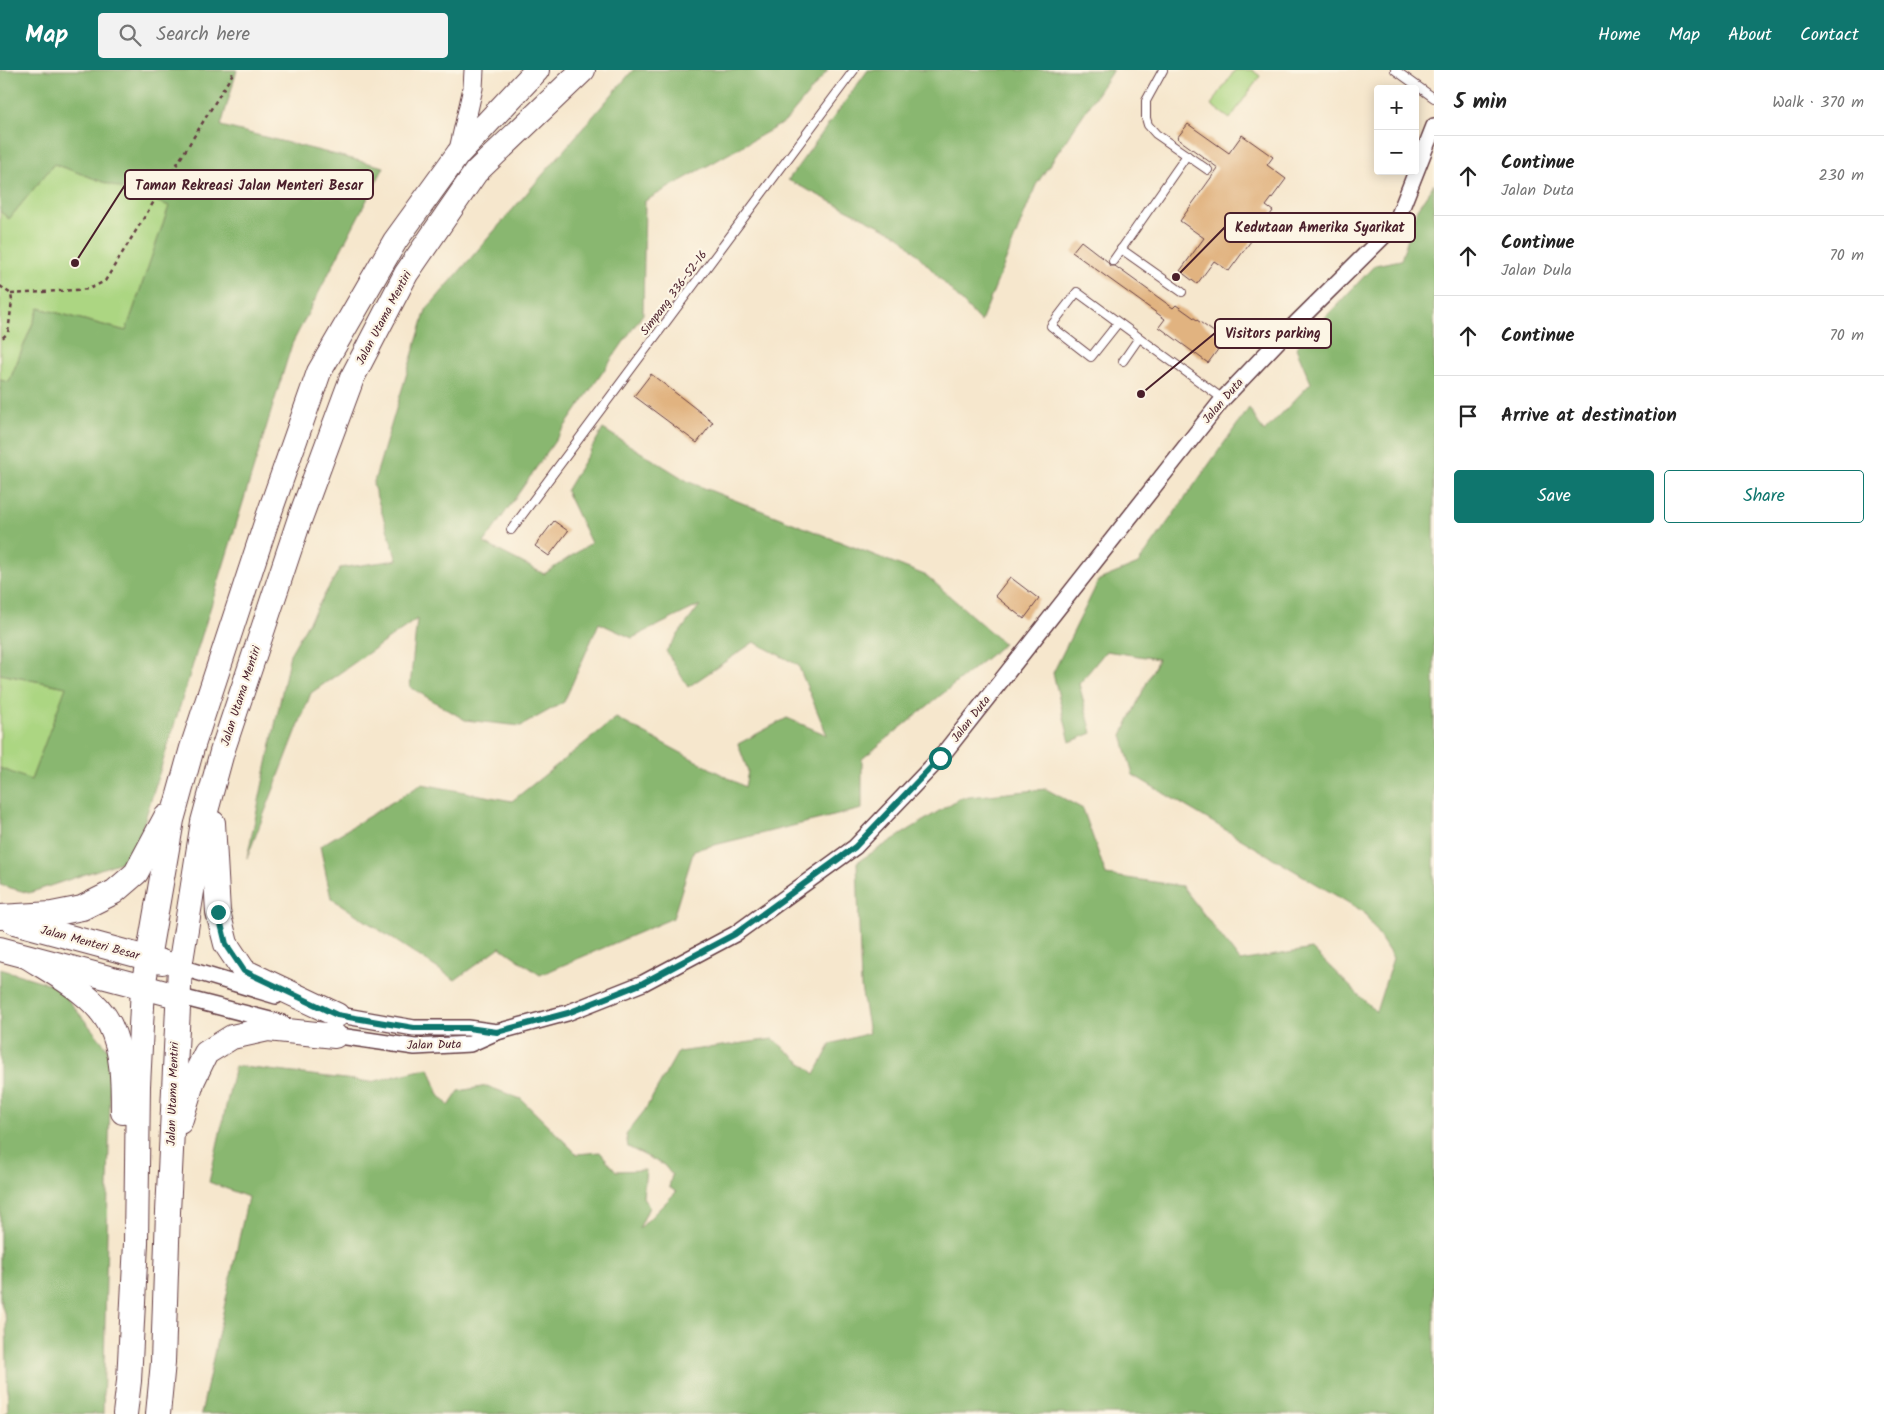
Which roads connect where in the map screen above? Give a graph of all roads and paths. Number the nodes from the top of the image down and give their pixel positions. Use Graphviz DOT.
graph roads {
  1 [pos="236,70"];
  2 [pos="474,70"];
  3 [pos="537,70"];
  4 [pos="583,70"];
  5 [pos="854,70"];
  6 [pos="1163,70"];
  7 [pos="1395,70"];
  8 [pos="1434,98"];
  9 [pos="1434,126"];
  10 [pos="458,154"];
  11 [pos="1187,155"];
  12 [pos="1208,170"];
  13 [pos="1121,249"];
  14 [pos="1112,261"];
  15 [pos="0,286"];
  16 [pos="1182,292"];
  17 [pos="11,294"];
  18 [pos="1118,323"];
  19 [pos="1140,338"];
  20 [pos="0,340"];
  21 [pos="1123,361"];
  22 [pos="1223,399"];
  23 [pos="511,530"];
  24 [pos="180,790"];
  25 [pos="211,794"];
  26 [pos="0,918"];
  27 [pos="0,949"];
  28 [pos="28,956"];
  29 [pos="147,958"];
  30 [pos="180,967"];
  31 [pos="143,987"];
  32 [pos="177,996"];
  33 [pos="336,1025"];
  34 [pos="497,1032"];
  35 [pos="171,1152"];
  36 [pos="130,1351"];
  37 [pos="125,1414"];
  38 [pos="158,1414"];
  1 -- 17 [label="path"];
  2 -- 10 [label="street"];
  3 -- 10 [label="main road"];
  4 -- 25 [label="main road, Jalan Utama Mentiri"];
  5 -- 23 [label="lane, Simpang 336-52-16"];
  6 -- 11 [label="lane"];
  7 -- 8 [label="lane"];
  9 -- 22 [label="street, Jalan Duta"];
  10 -- 24 [label="main road"];
  11 -- 12 [label="lane"];
  11 -- 13 [label="lane"];
  13 -- 14 [label="lane"];
  13 -- 16 [label="lane"];
  15 -- 17 [label="path"];
  17 -- 20 [label="path"];
  18 -- 18 [label="lane"];
  18 -- 19 [label="lane"];
  19 -- 21 [label="lane"];
  19 -- 22 [label="lane"];
  22 -- 34 [label="street, Jalan Duta"];
  24 -- 26 [label="main road"];
  24 -- 29 [label="main road"];
  25 -- 30 [label="main road, Jalan Utama Mentiri"];
  25 -- 33 [label="main road"];
  26 -- 29 [label="main road, Jalan Menteri Besar"];
  27 -- 28 [label="main road"];
  28 -- 31 [label="main road"];
  28 -- 36 [label="main road"];
  29 -- 30 [label="main road, Jalan Menteri Besar"];
  29 -- 31 [label="main road"];
  30 -- 32 [label="main road, Jalan Utama Mentiri"];
  30 -- 33 [label="street"];
  31 -- 32 [label="main road"];
  31 -- 36 [label="main road"];
  32 -- 33 [label="street, Jalan Duta"];
  32 -- 35 [label="main road, Jalan Utama Mentiri"];
  33 -- 34 [label="street"];
  33 -- 34 [label="street, Jalan Duta"];
  33 -- 35 [label="main road"];
  35 -- 38 [label="main road, Jalan Utama Mentiri"];
  36 -- 37 [label="main road"];
}
